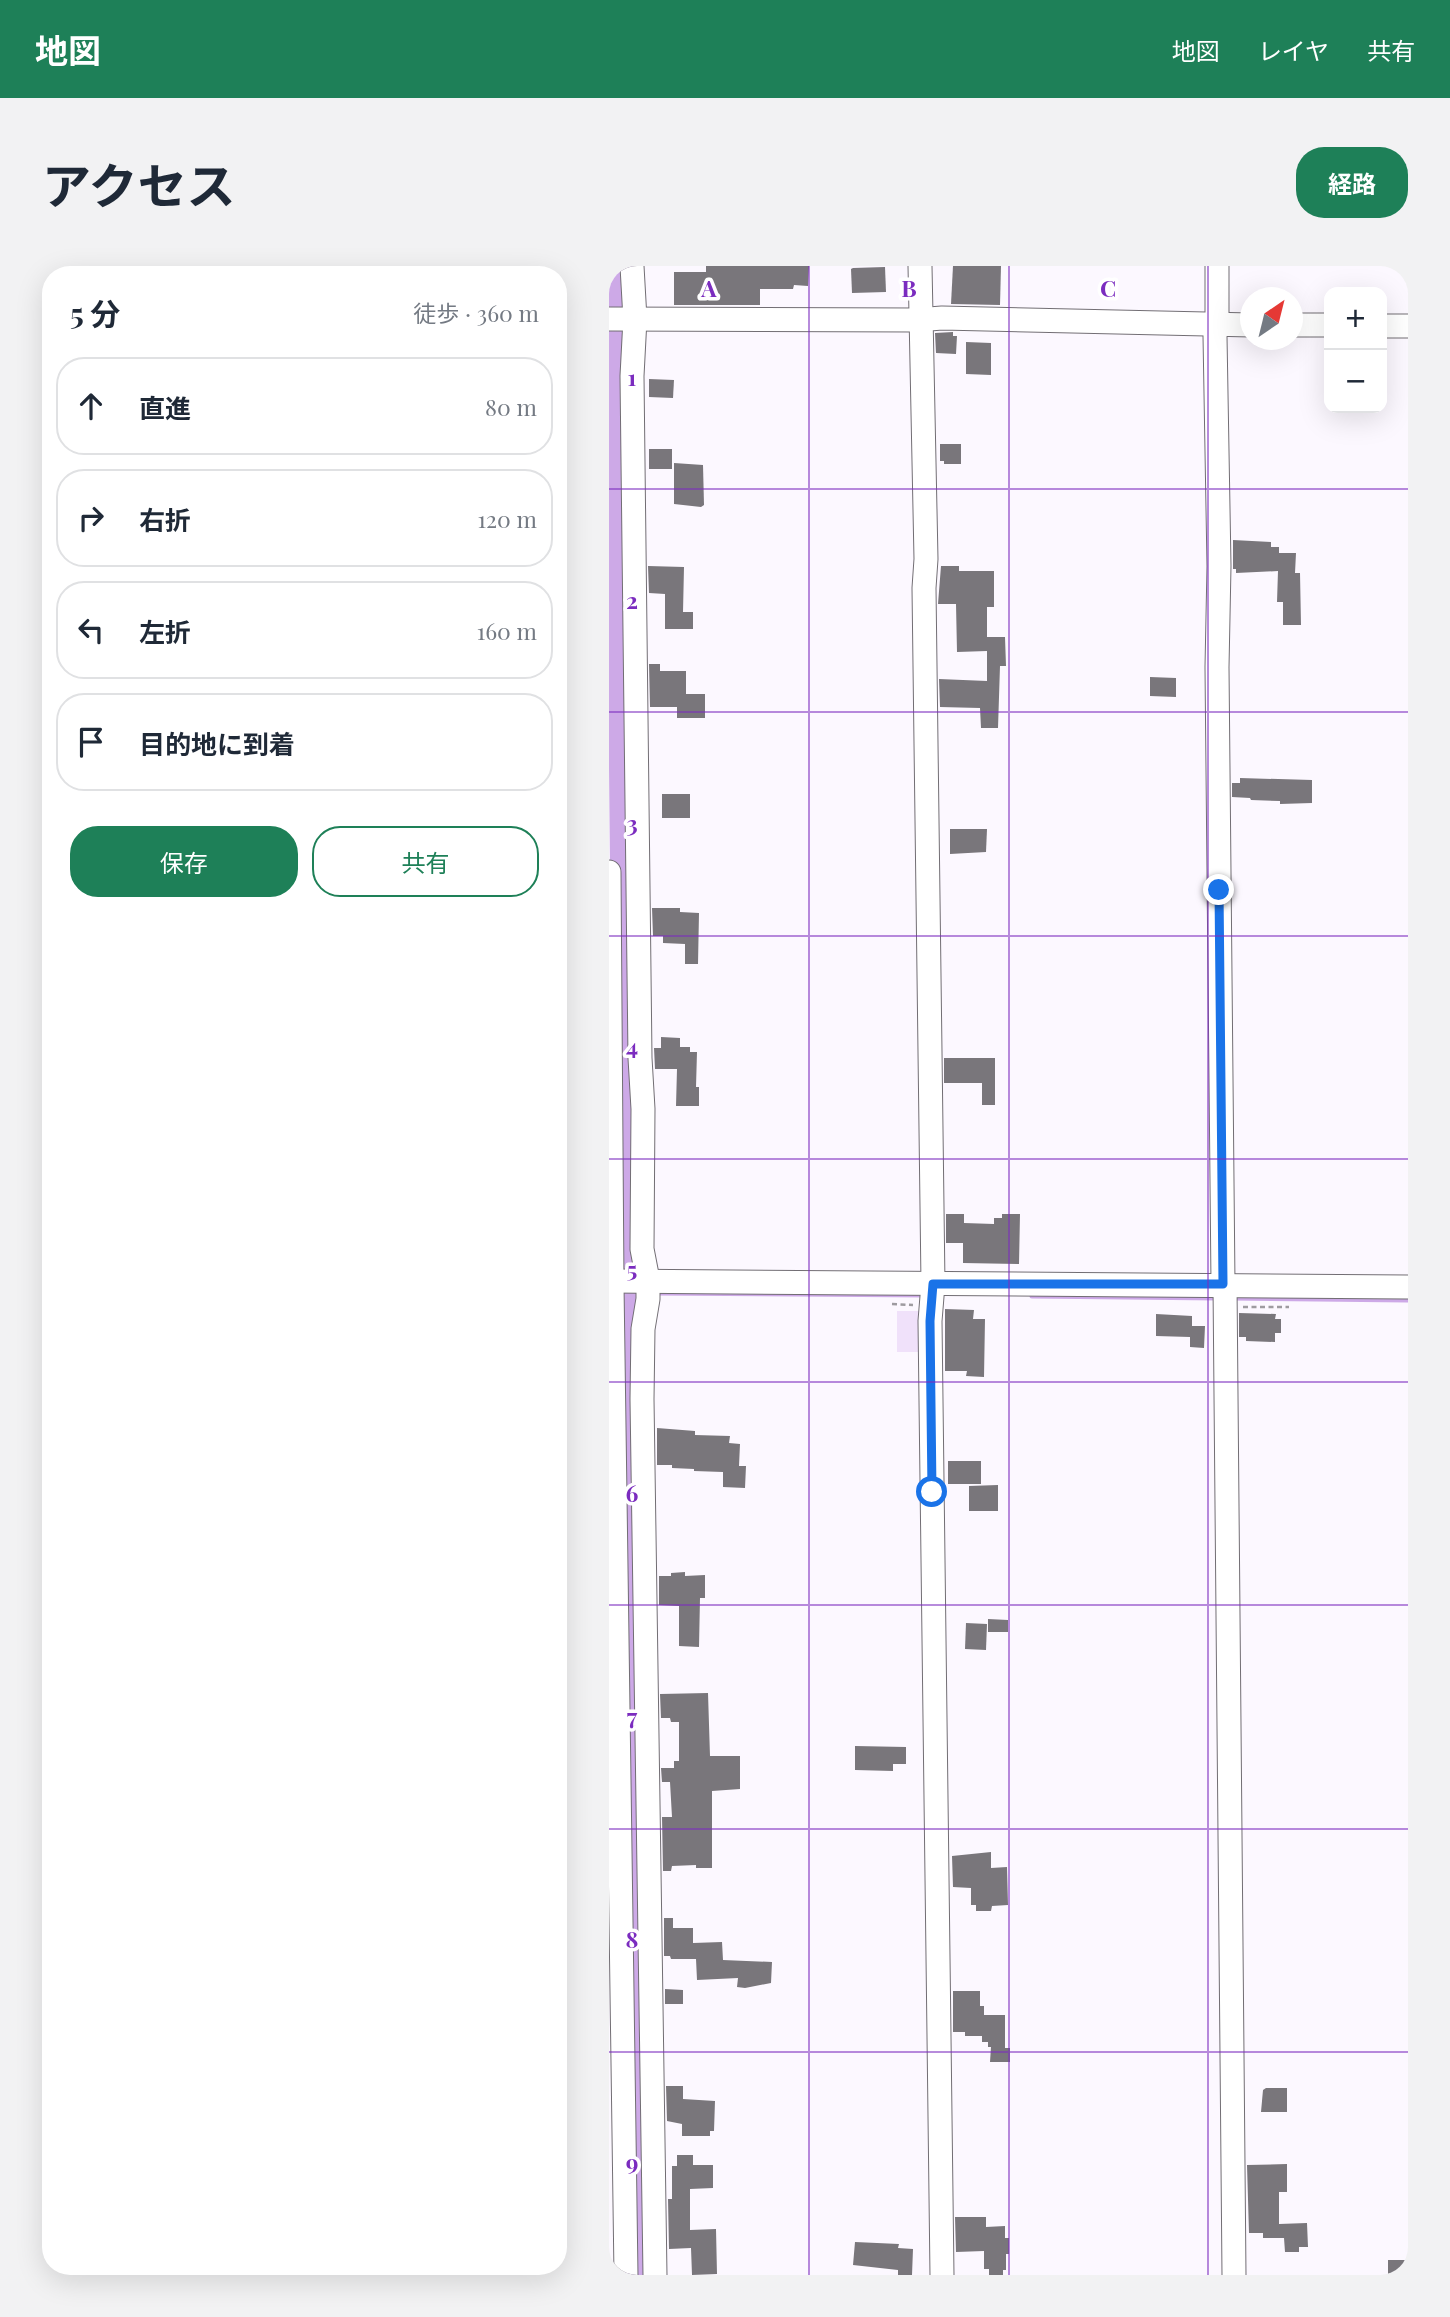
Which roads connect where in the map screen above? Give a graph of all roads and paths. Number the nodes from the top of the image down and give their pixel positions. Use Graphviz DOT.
graph roads {
  1 [pos="632,266"];
  2 [pos="920,266"];
  3 [pos="1217,266"];
  4 [pos="621,319"];
  5 [pos="916,320"];
  6 [pos="1211,324"];
  7 [pos="1240,324"];
  8 [pos="1303,325"];
  9 [pos="1324,325"];
  10 [pos="1387,326"];
  11 [pos="1408,326"];
  12 [pos="609,872"];
  13 [pos="612,1285"];
  14 [pos="646,1287"];
  15 [pos="1408,1287"];
  16 [pos="933,1291"];
  17 [pos="1225,1291"];
  18 [pos="626,2275"];
  19 [pos="655,2275"];
  20 [pos="942,2275"];
  21 [pos="1234,2275"];
  1 -- 4 [label="street"];
  2 -- 5 [label="street"];
  3 -- 6 [label="street"];
  4 -- 5 [label="street"];
  4 -- 14 [label="street"];
  5 -- 6 [label="street"];
  5 -- 16 [label="street"];
  6 -- 7 [label="street"];
  6 -- 17 [label="street"];
  8 -- 9 [label="street"];
  10 -- 11 [label="street"];
  12 -- 13 [label="street"];
  13 -- 14 [label="street"];
  13 -- 18 [label="street"];
  14 -- 16 [label="street"];
  14 -- 19 [label="street"];
  15 -- 17 [label="street"];
  16 -- 17 [label="street"];
  16 -- 20 [label="street"];
  17 -- 21 [label="street"];
}
